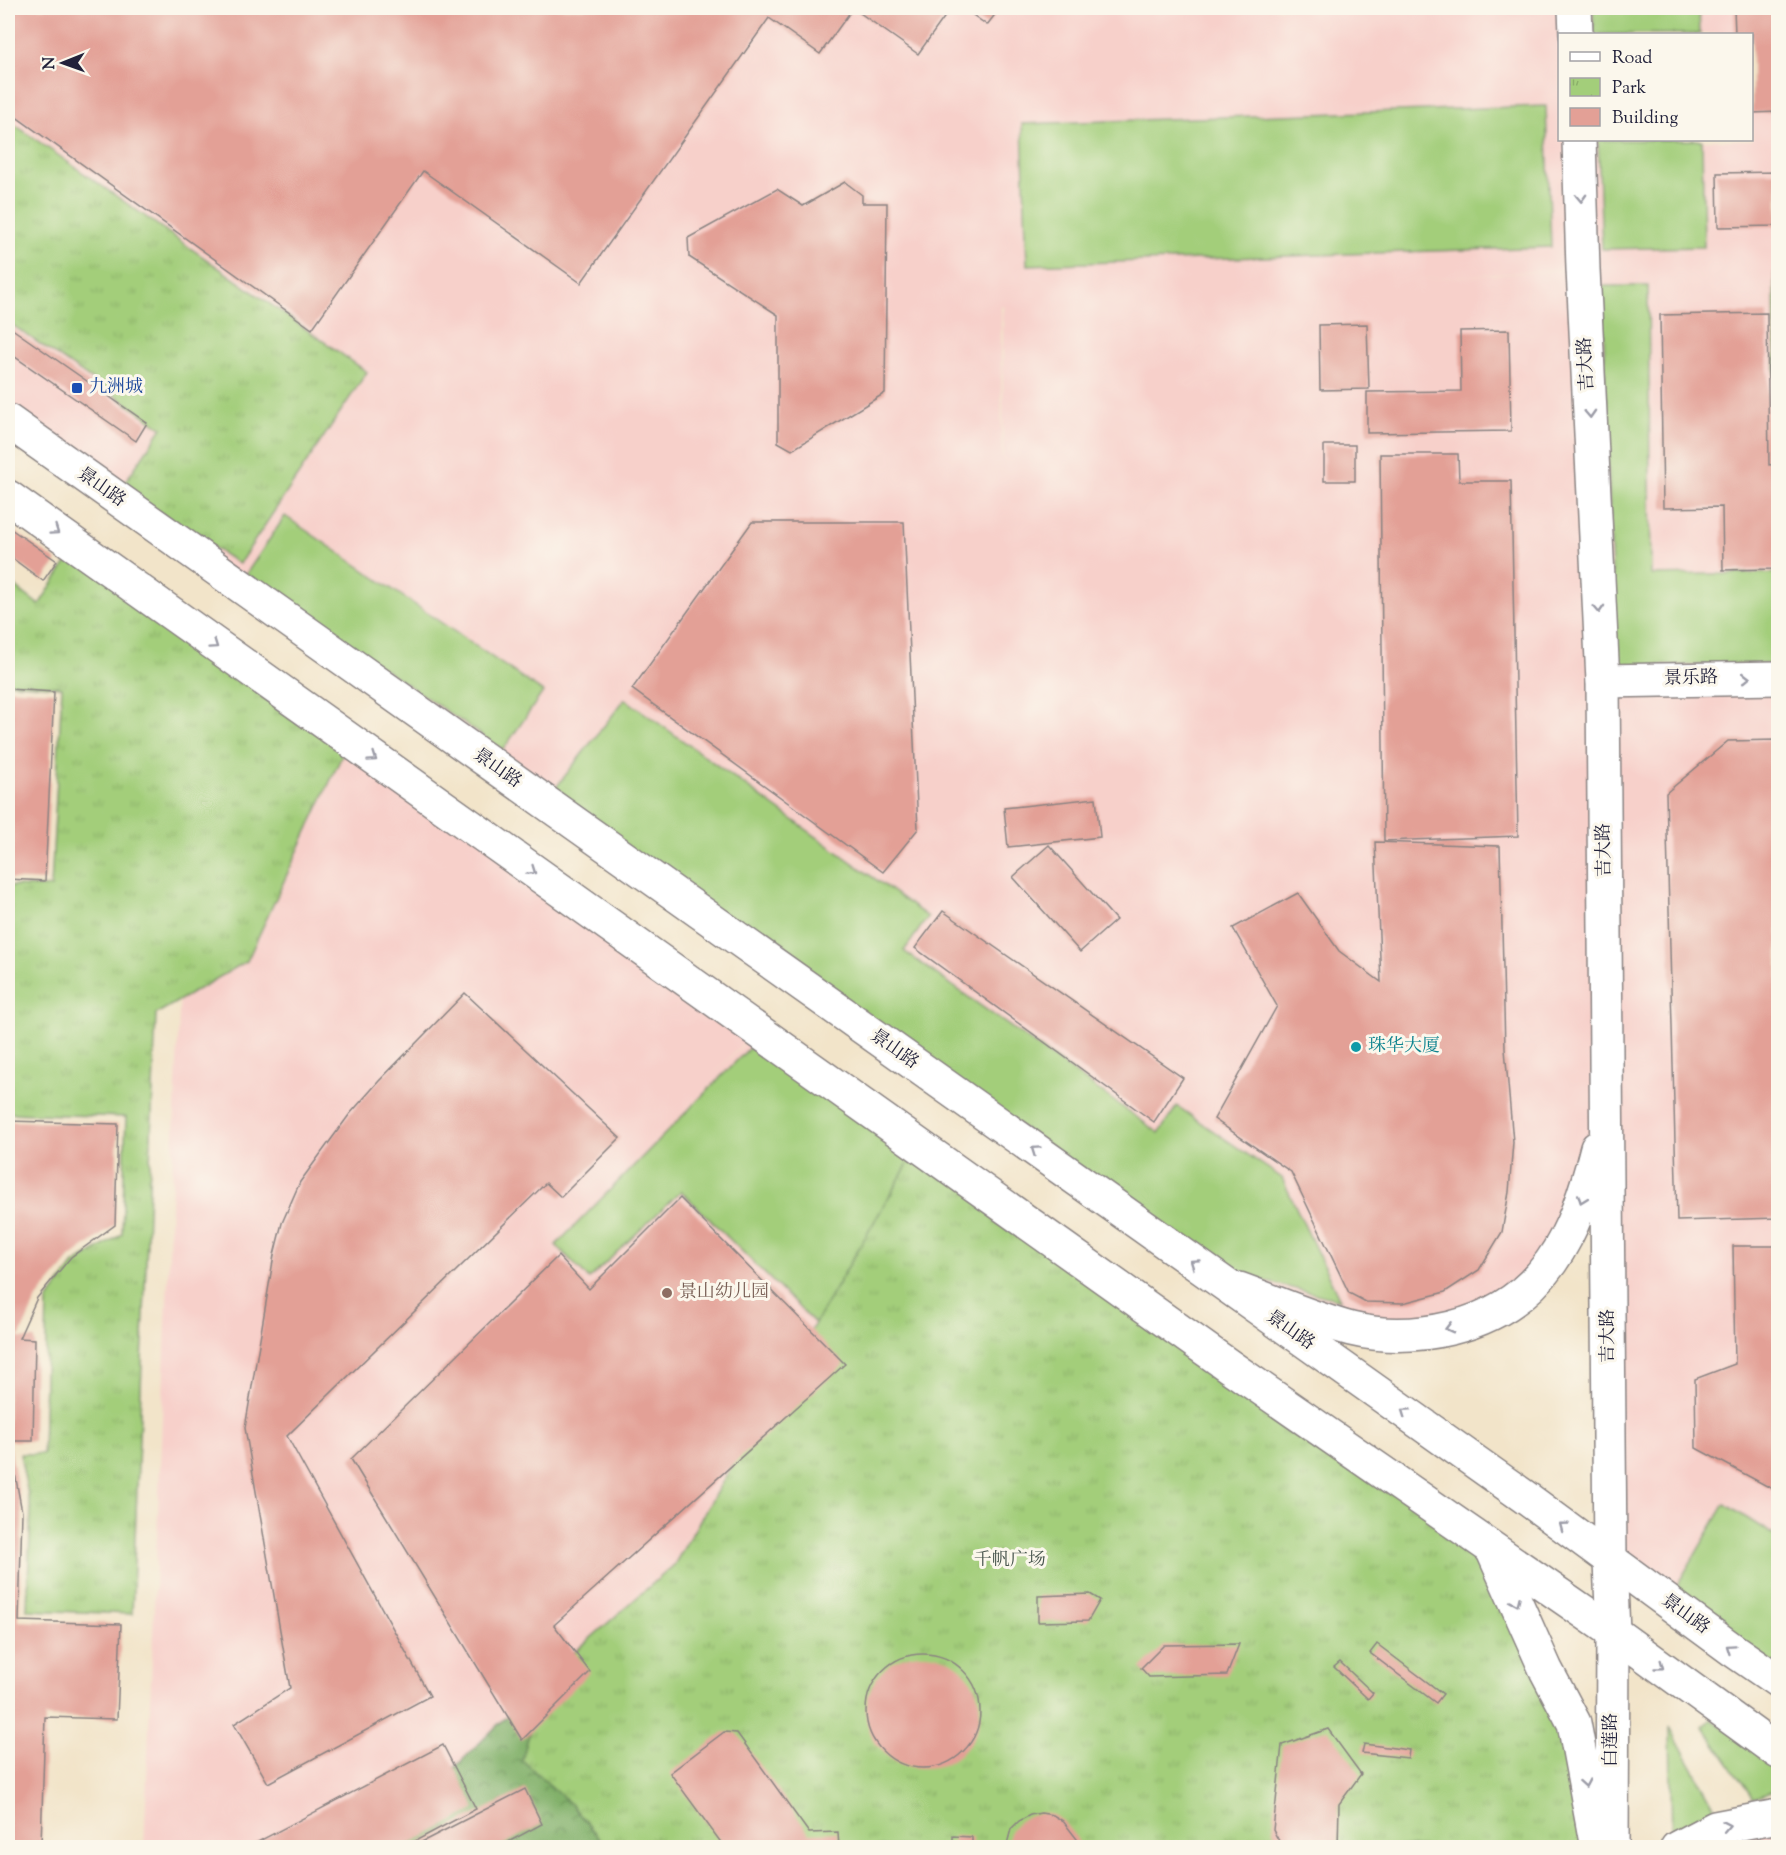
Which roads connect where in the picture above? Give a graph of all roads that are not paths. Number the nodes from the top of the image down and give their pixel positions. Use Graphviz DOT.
graph roads {
  1 [pos="1575,8"];
  2 [pos="1576,33"];
  3 [pos="1579,141"];
  4 [pos="8,421"];
  5 [pos="8,497"];
  6 [pos="1779,678"];
  7 [pos="1603,681"];
  8 [pos="1608,1102"];
  9 [pos="1223,1283"];
  10 [pos="1492,1549"];
  11 [pos="1610,1561"];
  12 [pos="1613,1632"];
  13 [pos="1779,1681"];
  14 [pos="1779,1752"];
  15 [pos="1779,1816"];
  16 [pos="1597,1848"];
  17 [pos="1612,1848"];
  18 [pos="1677,1848"];
  1 -- 2 [label="main road"];
  3 -- 7 [label="main road, 吉大路, one-way"];
  9 -- 4 [label="main road, 景山路, one-way"];
  5 -- 10 [label="main road, one-way"];
  7 -- 6 [label="main road, 景乐路, one-way"];
  7 -- 8 [label="main road, 吉大路"];
  8 -- 9 [label="main road, one-way"];
  8 -- 11 [label="main road, 吉大路"];
  11 -- 9 [label="main road, 景山路, one-way"];
  10 -- 12 [label="main road"];
  10 -- 16 [label="main road, one-way"];
  11 -- 12 [label="main road, 吉大路"];
  13 -- 11 [label="main road, 景山路, one-way"];
  12 -- 14 [label="main road, one-way"];
  12 -- 17 [label="main road, 白莲路"];
  18 -- 15 [label="main road, one-way"];
}
